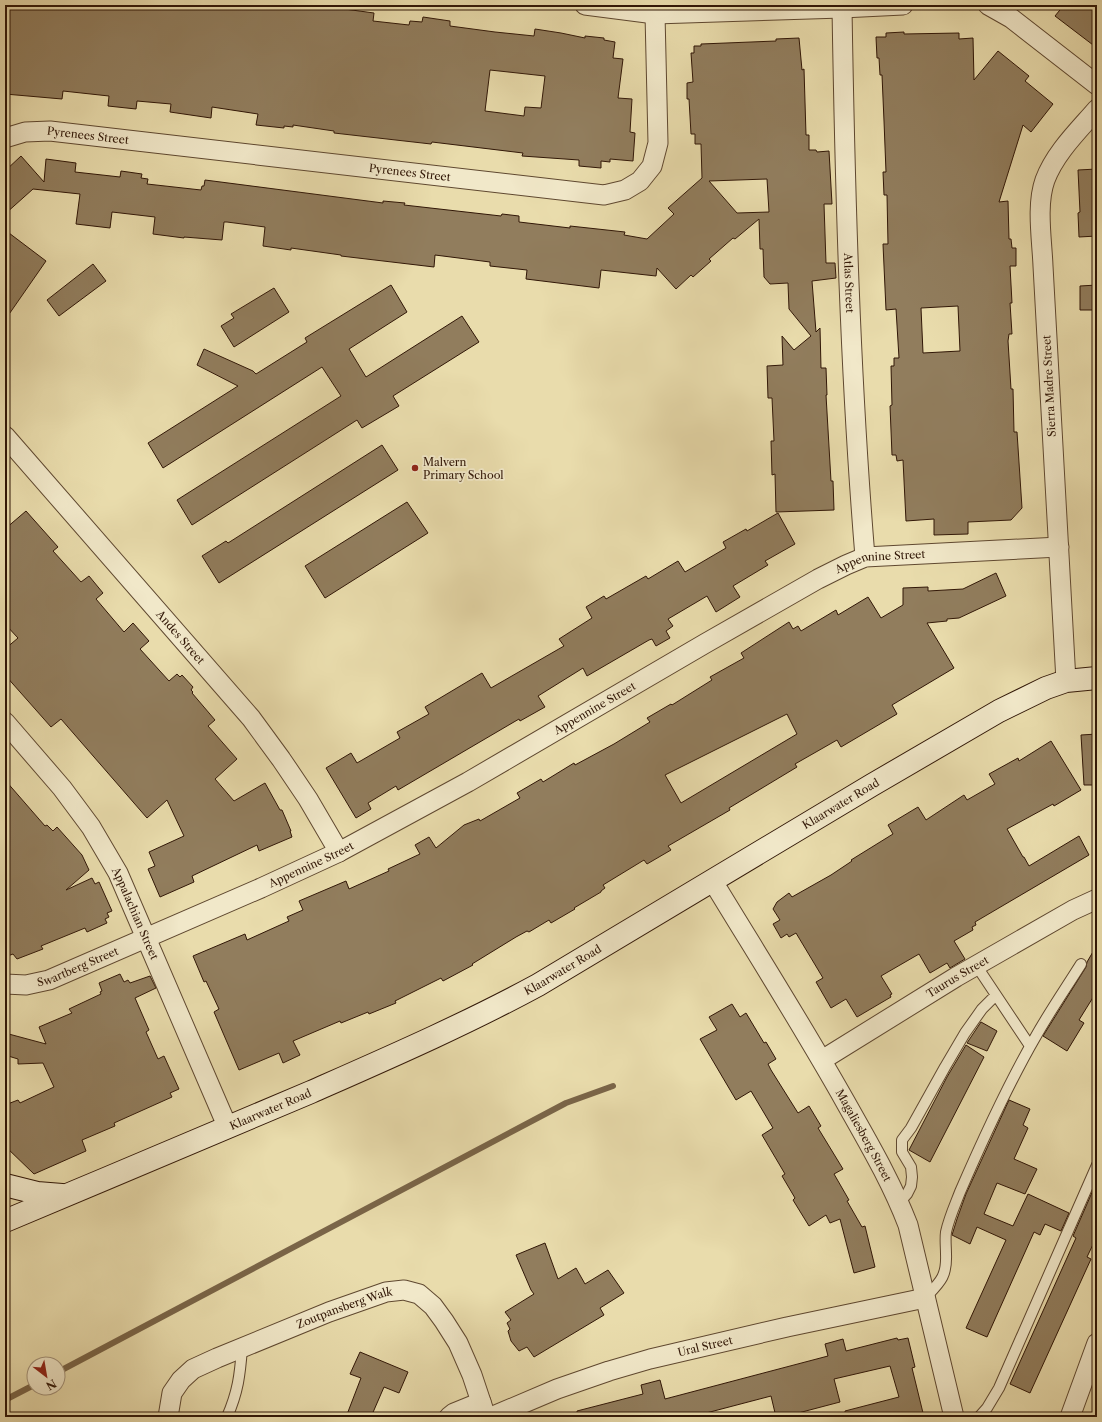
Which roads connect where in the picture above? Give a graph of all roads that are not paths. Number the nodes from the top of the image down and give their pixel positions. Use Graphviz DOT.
graph roads {
  1 [pos="585,5"];
  2 [pos="903,5"];
  3 [pos="988,5"];
  4 [pos="842,8"];
  5 [pos="655,14"];
  6 [pos="1097,85"];
  7 [pos="1097,109"];
  8 [pos="5,138"];
  9 [pos="5,436"];
  10 [pos="1059,547"];
  11 [pos="865,557"];
  12 [pos="1097,678"];
  13 [pos="1066,681"];
  14 [pos="5,722"];
  15 [pos="339,852"];
  16 [pos="712,880"];
  17 [pos="1097,899"];
  18 [pos="147,938"];
  19 [pos="1081,964"];
  20 [pos="976,965"];
  21 [pos="5,984"];
  22 [pos="996,995"];
  23 [pos="1030,1046"];
  24 [pos="822,1060"];
  25 [pos="228,1128"];
  26 [pos="1097,1165"];
  27 [pos="5,1185"];
  28 [pos="65,1196"];
  29 [pos="899,1203"];
  30 [pos="5,1221"];
  31 [pos="925,1298"];
  32 [pos="1097,1343"];
  33 [pos="242,1348"];
  34 [pos="486,1412"];
  35 [pos="168,1417"];
  36 [pos="227,1417"];
  37 [pos="449,1417"];
  38 [pos="954,1417"];
  39 [pos="980,1417"];
  40 [pos="1070,1417"];
  1 -- 5 [label="street"];
  2 -- 4 [label="street"];
  3 -- 6 [label="street"];
  4 -- 5 [label="street"];
  4 -- 11 [label="street, Atlas Street"];
  5 -- 8 [label="street, Pyrenees Street"];
  7 -- 10 [label="street, Sierra Madre Street"];
  9 -- 15 [label="street, Andes Street"];
  10 -- 11 [label="street, Appennine Street"];
  10 -- 13 [label="street, Sierra Madre Street"];
  11 -- 15 [label="street, Appennine Street"];
  12 -- 13 [label="street, Klaarwater Road"];
  13 -- 16 [label="street, Klaarwater Road"];
  14 -- 18 [label="street, Appalachian Street"];
  15 -- 18 [label="street, Appennine Street"];
  16 -- 24 [label="street, Magaliesberg Street"];
  16 -- 25 [label="street, Klaarwater Road"];
  17 -- 20 [label="street, Taurus Street"];
  18 -- 21 [label="street, Swartberg Street"];
  18 -- 25 [label="street, Appalachian Street"];
  19 -- 23 [label="lane"];
  20 -- 22 [label="lane"];
  20 -- 24 [label="street, Taurus Street"];
  22 -- 23 [label="lane"];
  22 -- 29 [label="lane"];
  23 -- 31 [label="lane"];
  24 -- 29 [label="street, Magaliesberg Street"];
  25 -- 28 [label="street, Klaarwater Road"];
  26 -- 39 [label="lane"];
  27 -- 28 [label="street"];
  28 -- 30 [label="street, Klaarwater Road"];
  29 -- 31 [label="street, Magaliesberg Street"];
  31 -- 34 [label="street, Ural Street"];
  31 -- 38 [label="street, Magaliesberg Street"];
  32 -- 40 [label="street"];
  33 -- 34 [label="street, Zoutpansberg Walk"];
  33 -- 35 [label="street, Zoutpansberg Walk"];
  33 -- 36 [label="lane"];
  34 -- 37 [label="street, Ural Street"];
}
